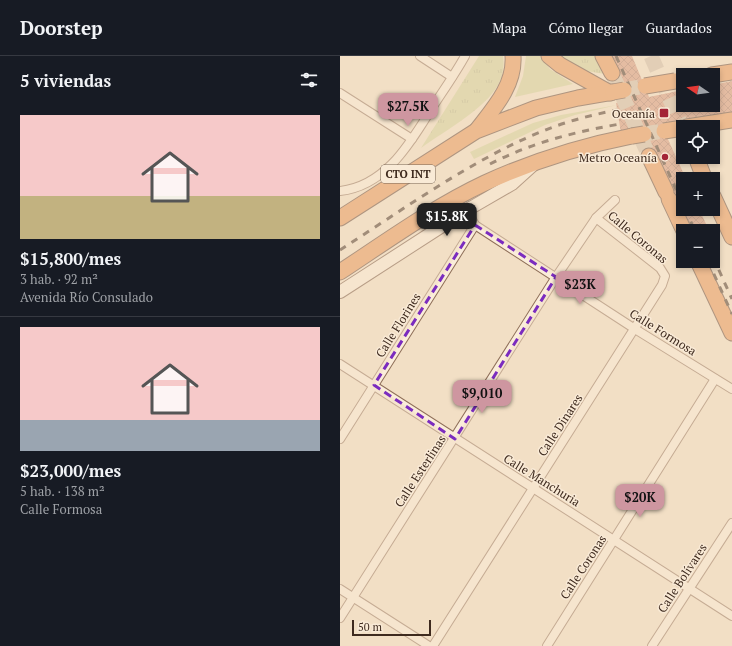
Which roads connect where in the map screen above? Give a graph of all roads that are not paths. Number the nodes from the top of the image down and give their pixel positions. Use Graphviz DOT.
graph roads {
  1 [pos="420,56"];
  2 [pos="465,56"];
  3 [pos="513,56"];
  4 [pos="549,56"];
  5 [pos="604,56"];
  6 [pos="732,72"];
  7 [pos="612,73"];
  8 [pos="720,74"];
  9 [pos="452,77"];
  10 [pos="676,81"];
  11 [pos="645,86"];
  12 [pos="340,93"];
  13 [pos="732,120"];
  14 [pos="720,122"];
  15 [pos="676,129"];
  16 [pos="476,131"];
  17 [pos="664,131"];
  18 [pos="638,135"];
  19 [pos="412,139"];
  20 [pos="649,156"];
  21 [pos="538,161"];
  22 [pos="340,192"];
  23 [pos="615,200"];
  24 [pos="467,210"];
  25 [pos="720,211"];
  26 [pos="340,218"];
  27 [pos="596,218"];
  28 [pos="681,224"];
  29 [pos="475,225"];
  30 [pos="732,238"];
  31 [pos="701,268"];
  32 [pos="340,272"];
  33 [pos="664,276"];
  34 [pos="556,277"];
  35 [pos="340,292"];
  36 [pos="635,329"];
  37 [pos="732,333"];
  38 [pos="340,364"];
  39 [pos="715,379"];
  40 [pos="374,386"];
  41 [pos="732,389"];
  42 [pos="340,439"];
  43 [pos="455,439"];
  44 [pos="534,488"];
  45 [pos="732,523"];
  46 [pos="615,540"];
  47 [pos="340,589"];
  48 [pos="689,589"];
  49 [pos="353,597"];
  50 [pos="732,616"];
  51 [pos="340,618"];
  52 [pos="429,646"];
  53 [pos="433,646"];
  54 [pos="547,646"];
  55 [pos="652,646"];
  1 -- 9 [label="street"];
  2 -- 9 [label="street"];
  3 -- 16 [label="highway"];
  4 -- 16 [label="highway, CTO INT"];
  5 -- 7 [label="highway"];
  6 -- 8 [label="highway"];
  9 -- 19 [label="street"];
  10 -- 11 [label="highway, bridge"];
  12 -- 19 [label="street"];
  13 -- 14 [label="highway"];
  15 -- 17 [label="highway, bridge"];
  16 -- 26 [label="highway, CTO INT"];
  18 -- 21 [label="highway"];
  19 -- 22 [label="street"];
  20 -- 28 [label="highway"];
  21 -- 24 [label="main road"];
  21 -- 32 [label="highway"];
  23 -- 27 [label="street, Calle Esterlinas"];
  24 -- 29 [label="street, Calle Formosa"];
  24 -- 35 [label="main road"];
  25 -- 30 [label="highway"];
  27 -- 33 [label="street, Calle Coronas"];
  27 -- 34 [label="street, Calle Esterlinas"];
  29 -- 34 [label="street, Calle Formosa"];
  29 -- 40 [label="street, Calle Florines"];
  31 -- 37 [label="highway"];
  33 -- 36 [label="street, Calle Dinares"];
  34 -- 36 [label="street, Calle Formosa"];
  34 -- 43 [label="street, Calle Esterlinas"];
  36 -- 39 [label="street, Calle Formosa"];
  36 -- 44 [label="street, Calle Dinares"];
  38 -- 40 [label="street, Calle Manchuria"];
  39 -- 41 [label="street, Calle Formosa"];
  39 -- 46 [label="street, Calle Coronas"];
  40 -- 42 [label="street, Calle Florines"];
  40 -- 43 [label="street, Calle Manchuria"];
  43 -- 44 [label="street, Calle Manchuria"];
  43 -- 49 [label="street, Calle Esterlinas"];
  44 -- 46 [label="street, Calle Manchuria"];
  44 -- 53 [label="street, Calle Dinares"];
  45 -- 48 [label="street, Calle Bolívares"];
  46 -- 48 [label="street, Calle Manchuria"];
  46 -- 54 [label="street, Calle Coronas"];
  47 -- 49 [label="street"];
  48 -- 50 [label="street, Calle Manchuria"];
  48 -- 55 [label="street, Calle Bolívares"];
  49 -- 51 [label="street, Calle Esterlinas"];
  49 -- 52 [label="street"];
}
